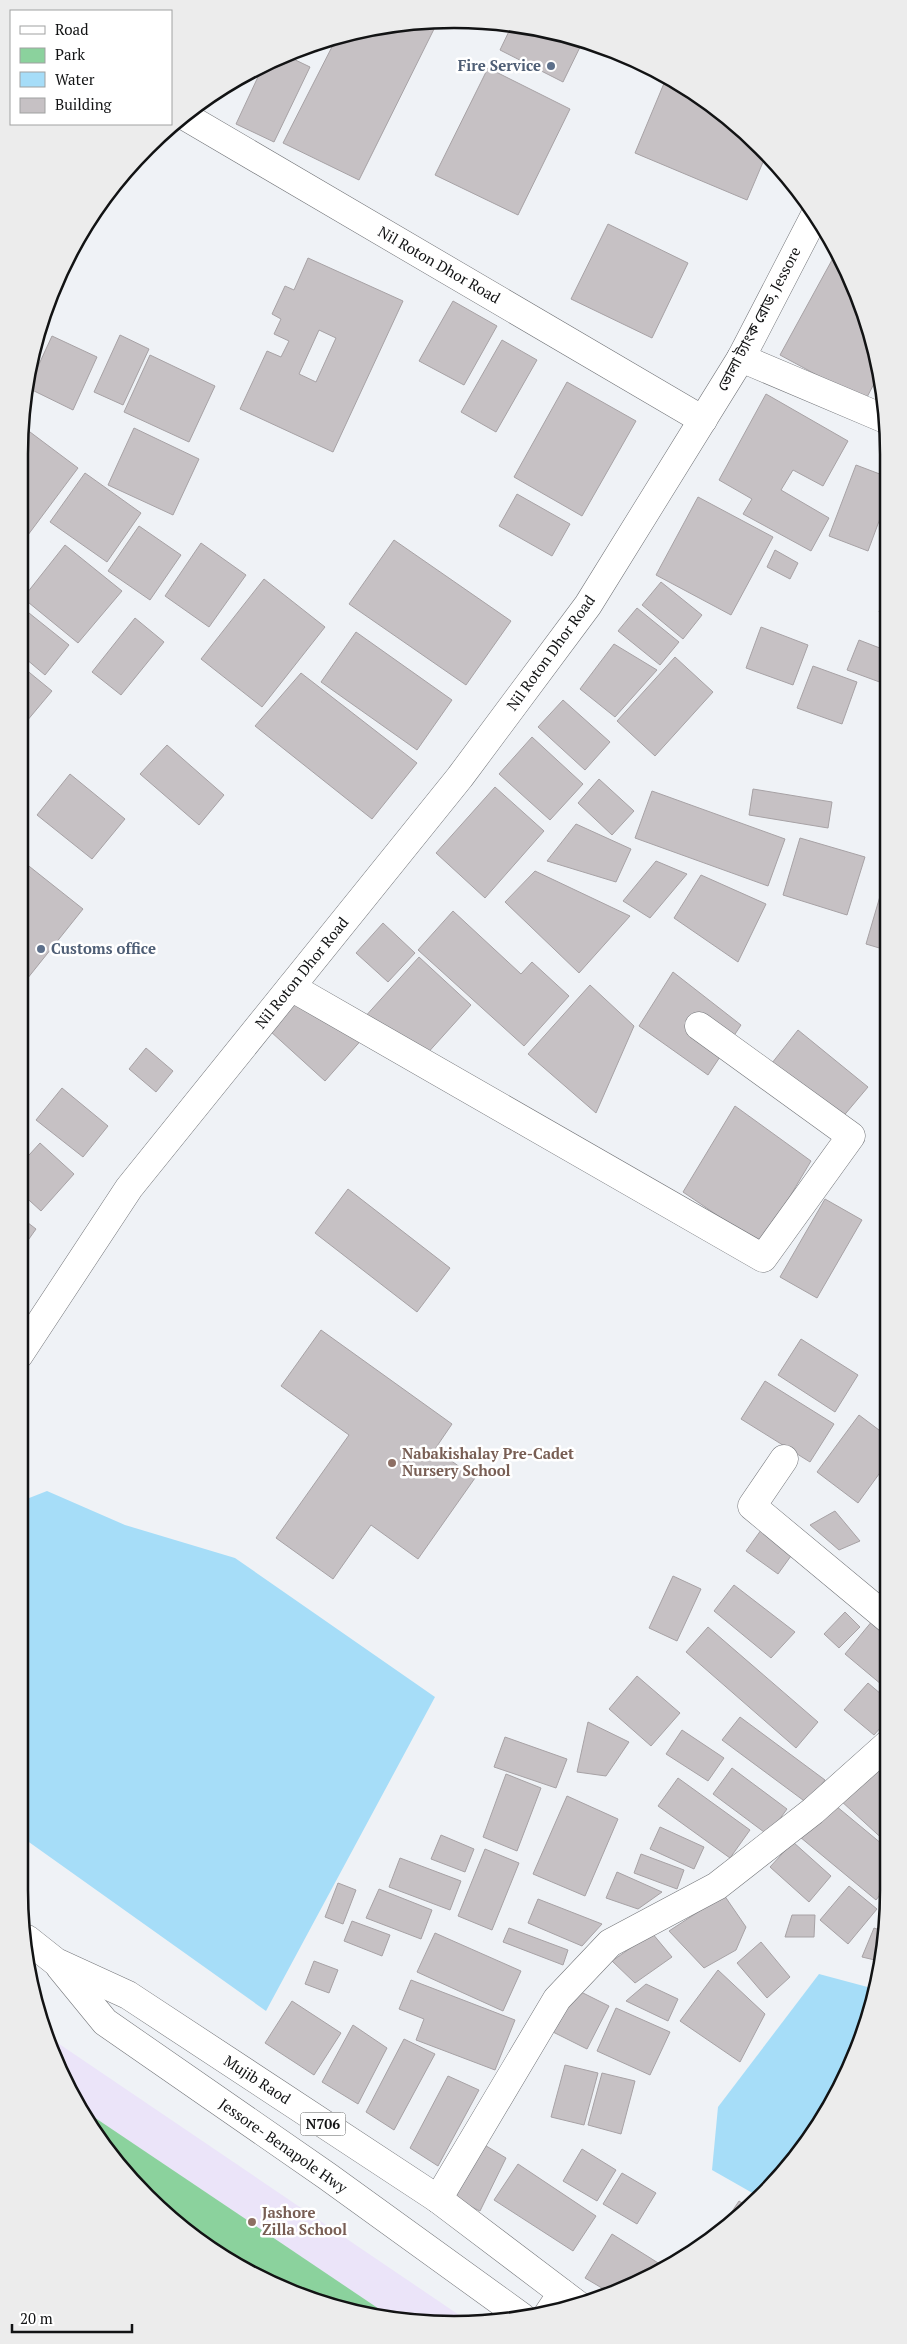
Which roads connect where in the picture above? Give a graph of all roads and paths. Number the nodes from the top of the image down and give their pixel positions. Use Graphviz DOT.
graph roads {
  1 [pos="190,119"];
  2 [pos="811,222"];
  3 [pos="741,358"];
  4 [pos="878,416"];
  5 [pos="703,420"];
  6 [pos="291,987"];
  7 [pos="699,1026"];
  8 [pos="28,1341"];
  9 [pos="784,1459"];
  10 [pos="880,1612"];
  11 [pos="880,1751"];
  12 [pos="31,1942"];
  13 [pos="56,1962"];
  14 [pos="438,2199"];
  15 [pos="561,2303"];
  16 [pos="515,2312"];
  1 -- 5 [label="main road, Nil Roton Dhor Road"];
  2 -- 3 [label="main road, ভোলা ট্যাংক রোড, Jessore"];
  3 -- 4 [label="main road"];
  3 -- 5 [label="main road, ভোলা ট্যাংক রোড, Jessore"];
  5 -- 6 [label="main road, Nil Roton Dhor Road"];
  6 -- 7 [label="main road"];
  6 -- 8 [label="main road, Nil Roton Dhor Road"];
  9 -- 10 [label="main road"];
  11 -- 14 [label="main road"];
  12 -- 13 [label="main road, Mujib Raod / N706"];
  13 -- 14 [label="main road, Mujib Raod / N706"];
  13 -- 16 [label="main road, Jessore- Benapole Hwy / N706"];
  14 -- 15 [label="main road, Mujib Raod / N706"];
}
